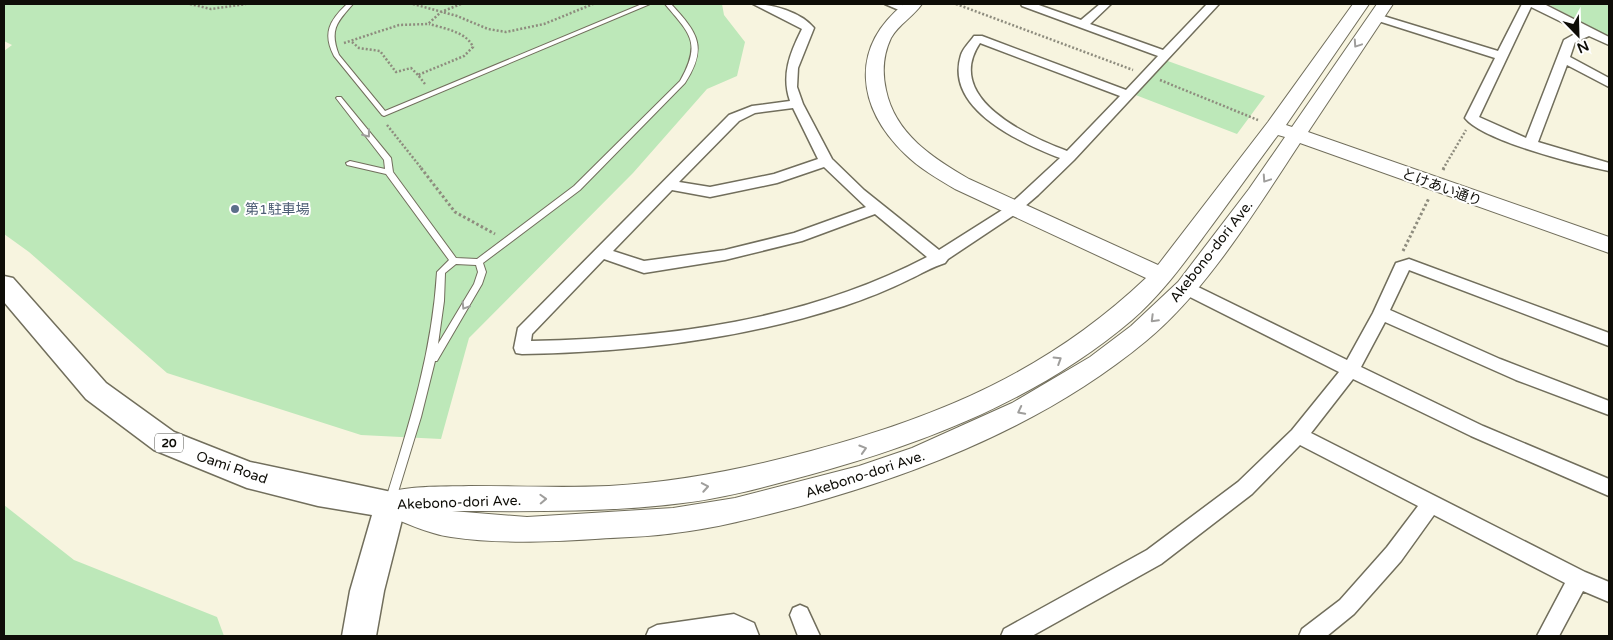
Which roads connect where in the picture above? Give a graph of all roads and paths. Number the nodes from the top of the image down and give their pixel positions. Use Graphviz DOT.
graph roads {
  1 [pos="190,4"];
  2 [pos="246,4"];
  3 [pos="350,4"];
  4 [pos="413,4"];
  5 [pos="461,4"];
  6 [pos="593,4"];
  7 [pos="647,4"];
  8 [pos="668,4"];
  9 [pos="758,4"];
  10 [pos="956,4"];
  11 [pos="1026,4"];
  12 [pos="1106,4"];
  13 [pos="1212,4"];
  14 [pos="1530,4"];
  15 [pos="1536,4"];
  16 [pos="904,6"];
  17 [pos="1374,8"];
  18 [pos="441,12"];
  19 [pos="428,24"];
  20 [pos="1082,25"];
  21 [pos="1590,31"];
  22 [pos="1609,41"];
  23 [pos="352,42"];
  24 [pos="331,45"];
  25 [pos="1165,55"];
  26 [pos="1502,56"];
  27 [pos="1562,58"];
  28 [pos="418,75"];
  29 [pos="1147,75"];
  30 [pos="1609,83"];
  31 [pos="434,94"];
  32 [pos="1128,95"];
  33 [pos="339,98"];
  34 [pos="797,104"];
  35 [pos="384,114"];
  36 [pos="1286,130"];
  37 [pos="1531,143"];
  38 [pos="1069,157"];
  39 [pos="826,161"];
  40 [pos="350,162"];
  41 [pos="1609,167"];
  42 [pos="389,172"];
  43 [pos="669,185"];
  44 [pos="877,208"];
  45 [pos="1014,209"];
  46 [pos="507,241"];
  47 [pos="1609,245"];
  48 [pos="602,252"];
  49 [pos="940,259"];
  50 [pos="454,261"];
  51 [pos="479,262"];
  52 [pos="1162,276"];
  53 [pos="4,286"];
  54 [pos="1186,288"];
  55 [pos="1381,313"];
  56 [pos="1609,340"];
  57 [pos="431,363"];
  58 [pos="1350,371"];
  59 [pos="1609,408"];
  60 [pos="1298,436"];
  61 [pos="1609,488"];
  62 [pos="390,504"];
  63 [pos="1431,504"];
  64 [pos="1578,579"];
  65 [pos="1609,592"];
  66 [pos="800,615"];
  67 [pos="359,636"];
  68 [pos="657,636"];
  69 [pos="748,636"];
  70 [pos="809,636"];
  71 [pos="1012,636"];
  72 [pos="1310,636"];
  73 [pos="1548,636"];
  1 -- 2 [label="path"];
  3 -- 24 [label="lane"];
  4 -- 18 [label="path"];
  5 -- 18 [label="path"];
  6 -- 18 [label="path"];
  7 -- 31 [label="lane"];
  8 -- 46 [label="lane"];
  9 -- 34 [label="street"];
  10 -- 29 [label="path"];
  11 -- 20 [label="street"];
  12 -- 20 [label="street"];
  13 -- 25 [label="street"];
  14 -- 26 [label="street"];
  15 -- 21 [label="street"];
  16 -- 45 [label="street"];
  17 -- 26 [label="street"];
  17 -- 36 [label="street, Akebono-dori Ave."];
  18 -- 19 [label="path"];
  19 -- 23 [label="path"];
  19 -- 28 [label="path"];
  20 -- 25 [label="street"];
  21 -- 22 [label="street"];
  21 -- 27 [label="street"];
  23 -- 24 [label="path"];
  23 -- 28 [label="path"];
  24 -- 35 [label="lane"];
  25 -- 29 [label="street"];
  26 -- 37 [label="street"];
  27 -- 30 [label="street"];
  27 -- 37 [label="street"];
  28 -- 31 [label="path"];
  29 -- 32 [label="street"];
  29 -- 36 [label="path"];
  31 -- 35 [label="lane"];
  32 -- 38 [label="street"];
  32 -- 38 [label="street"];
  33 -- 42 [label="lane, one-way"];
  34 -- 39 [label="street"];
  34 -- 43 [label="street"];
  35 -- 46 [label="path"];
  36 -- 47 [label="street, とけあい通り"];
  36 -- 52 [label="street, Akebono-dori Ave."];
  36 -- 54 [label="street, Akebono-dori Ave., one-way"];
  37 -- 41 [label="street"];
  38 -- 45 [label="street"];
  39 -- 43 [label="street"];
  39 -- 44 [label="street"];
  40 -- 42 [label="lane"];
  42 -- 50 [label="lane"];
  43 -- 48 [label="street"];
  44 -- 48 [label="street"];
  44 -- 49 [label="street"];
  45 -- 49 [label="street"];
  45 -- 52 [label="street"];
  46 -- 51 [label="lane"];
  48 -- 49 [label="street"];
  50 -- 51 [label="lane"];
  50 -- 57 [label="lane"];
  51 -- 57 [label="lane, one-way"];
  62 -- 52 [label="street, Akebono-dori Ave., one-way"];
  53 -- 62 [label="main road, Oami Road / 20"];
  54 -- 58 [label="street"];
  54 -- 62 [label="street, Akebono-dori Ave., one-way"];
  55 -- 56 [label="street"];
  55 -- 58 [label="street"];
  55 -- 59 [label="street"];
  57 -- 62 [label="lane"];
  58 -- 60 [label="street"];
  58 -- 61 [label="street"];
  60 -- 63 [label="street"];
  60 -- 71 [label="street"];
  62 -- 67 [label="main road"];
  63 -- 64 [label="street"];
  63 -- 72 [label="street"];
  64 -- 65 [label="street"];
  64 -- 73 [label="street"];
  66 -- 70 [label="street"];
  68 -- 69 [label="street"];
}
